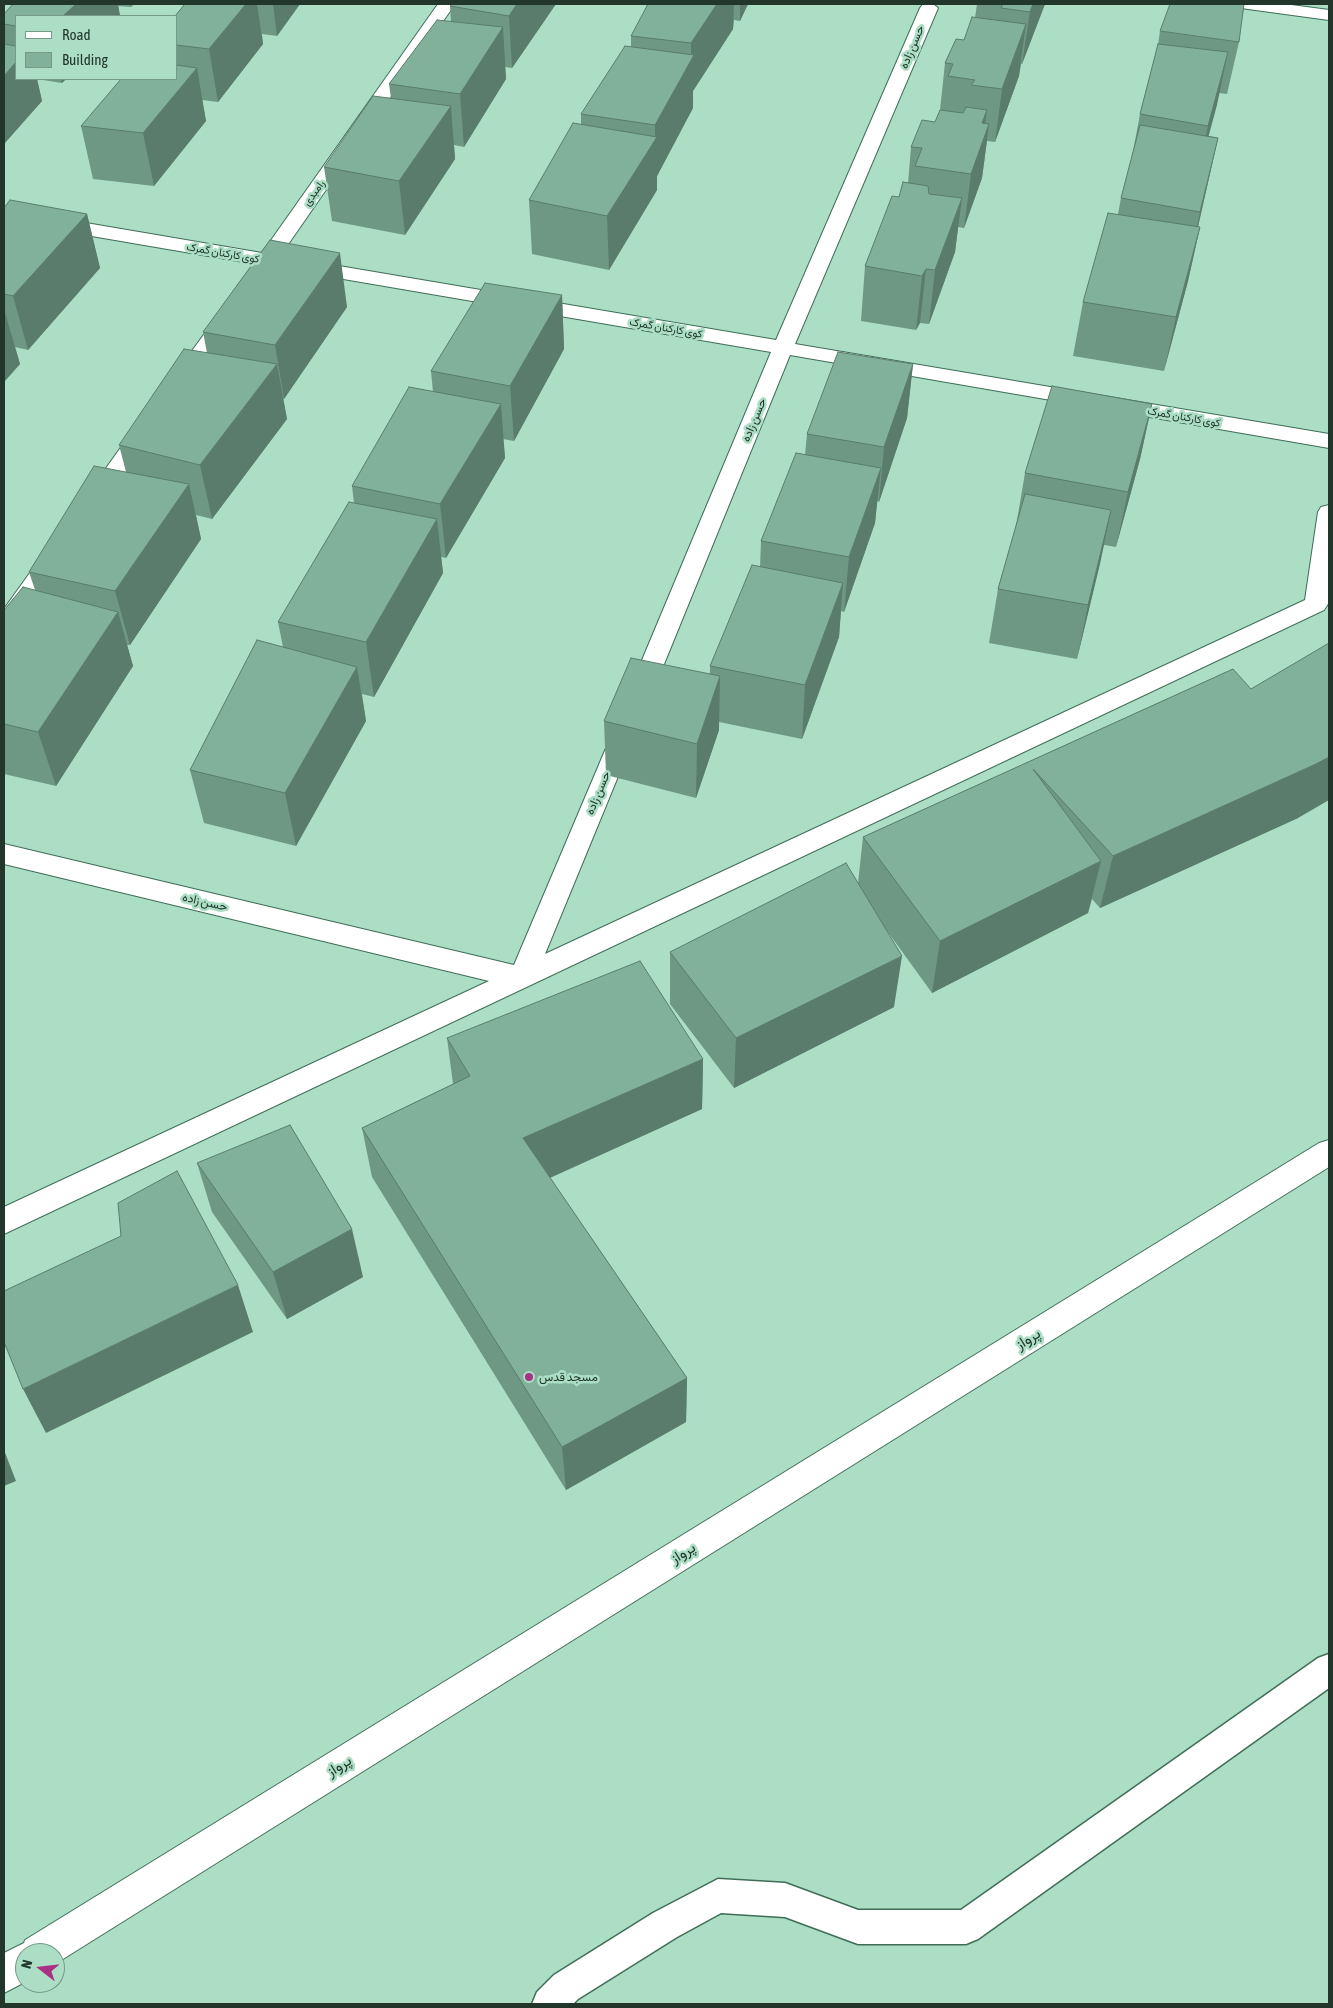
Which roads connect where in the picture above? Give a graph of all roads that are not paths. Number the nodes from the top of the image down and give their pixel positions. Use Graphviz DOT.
graph roads {
  1 [pos="446,4"];
  2 [pos="1248,4"];
  3 [pos="929,8"];
  4 [pos="1329,14"];
  5 [pos="4,215"];
  6 [pos="267,260"];
  7 [pos="784,348"];
  8 [pos="1329,442"];
  9 [pos="1329,512"];
  10 [pos="84,514"];
  11 [pos="67,538"];
  12 [pos="4,626"];
  13 [pos="4,854"];
  14 [pos="522,978"];
  15 [pos="1329,1152"];
  16 [pos="4,1221"];
  17 [pos="1329,1669"];
  18 [pos="54,1943"];
  19 [pos="15,1967"];
  20 [pos="4,1974"];
  21 [pos="549,2004"];
  1 -- 6 [label="street, رامبدی"];
  2 -- 4 [label="street"];
  3 -- 7 [label="street, حسن زاده"];
  5 -- 6 [label="street, کوی کارکنان گمرک"];
  6 -- 7 [label="street, کوی کارکنان گمرک"];
  6 -- 10 [label="street, رامبدی"];
  7 -- 8 [label="street, کوی کارکنان گمرک"];
  7 -- 14 [label="street, حسن زاده"];
  9 -- 14 [label="street"];
  11 -- 12 [label="street"];
  13 -- 14 [label="street, حسن زاده"];
  14 -- 16 [label="street"];
  15 -- 18 [label="street, پرواز"];
  17 -- 21 [label="lane"];
  19 -- 20 [label="street"];
}
